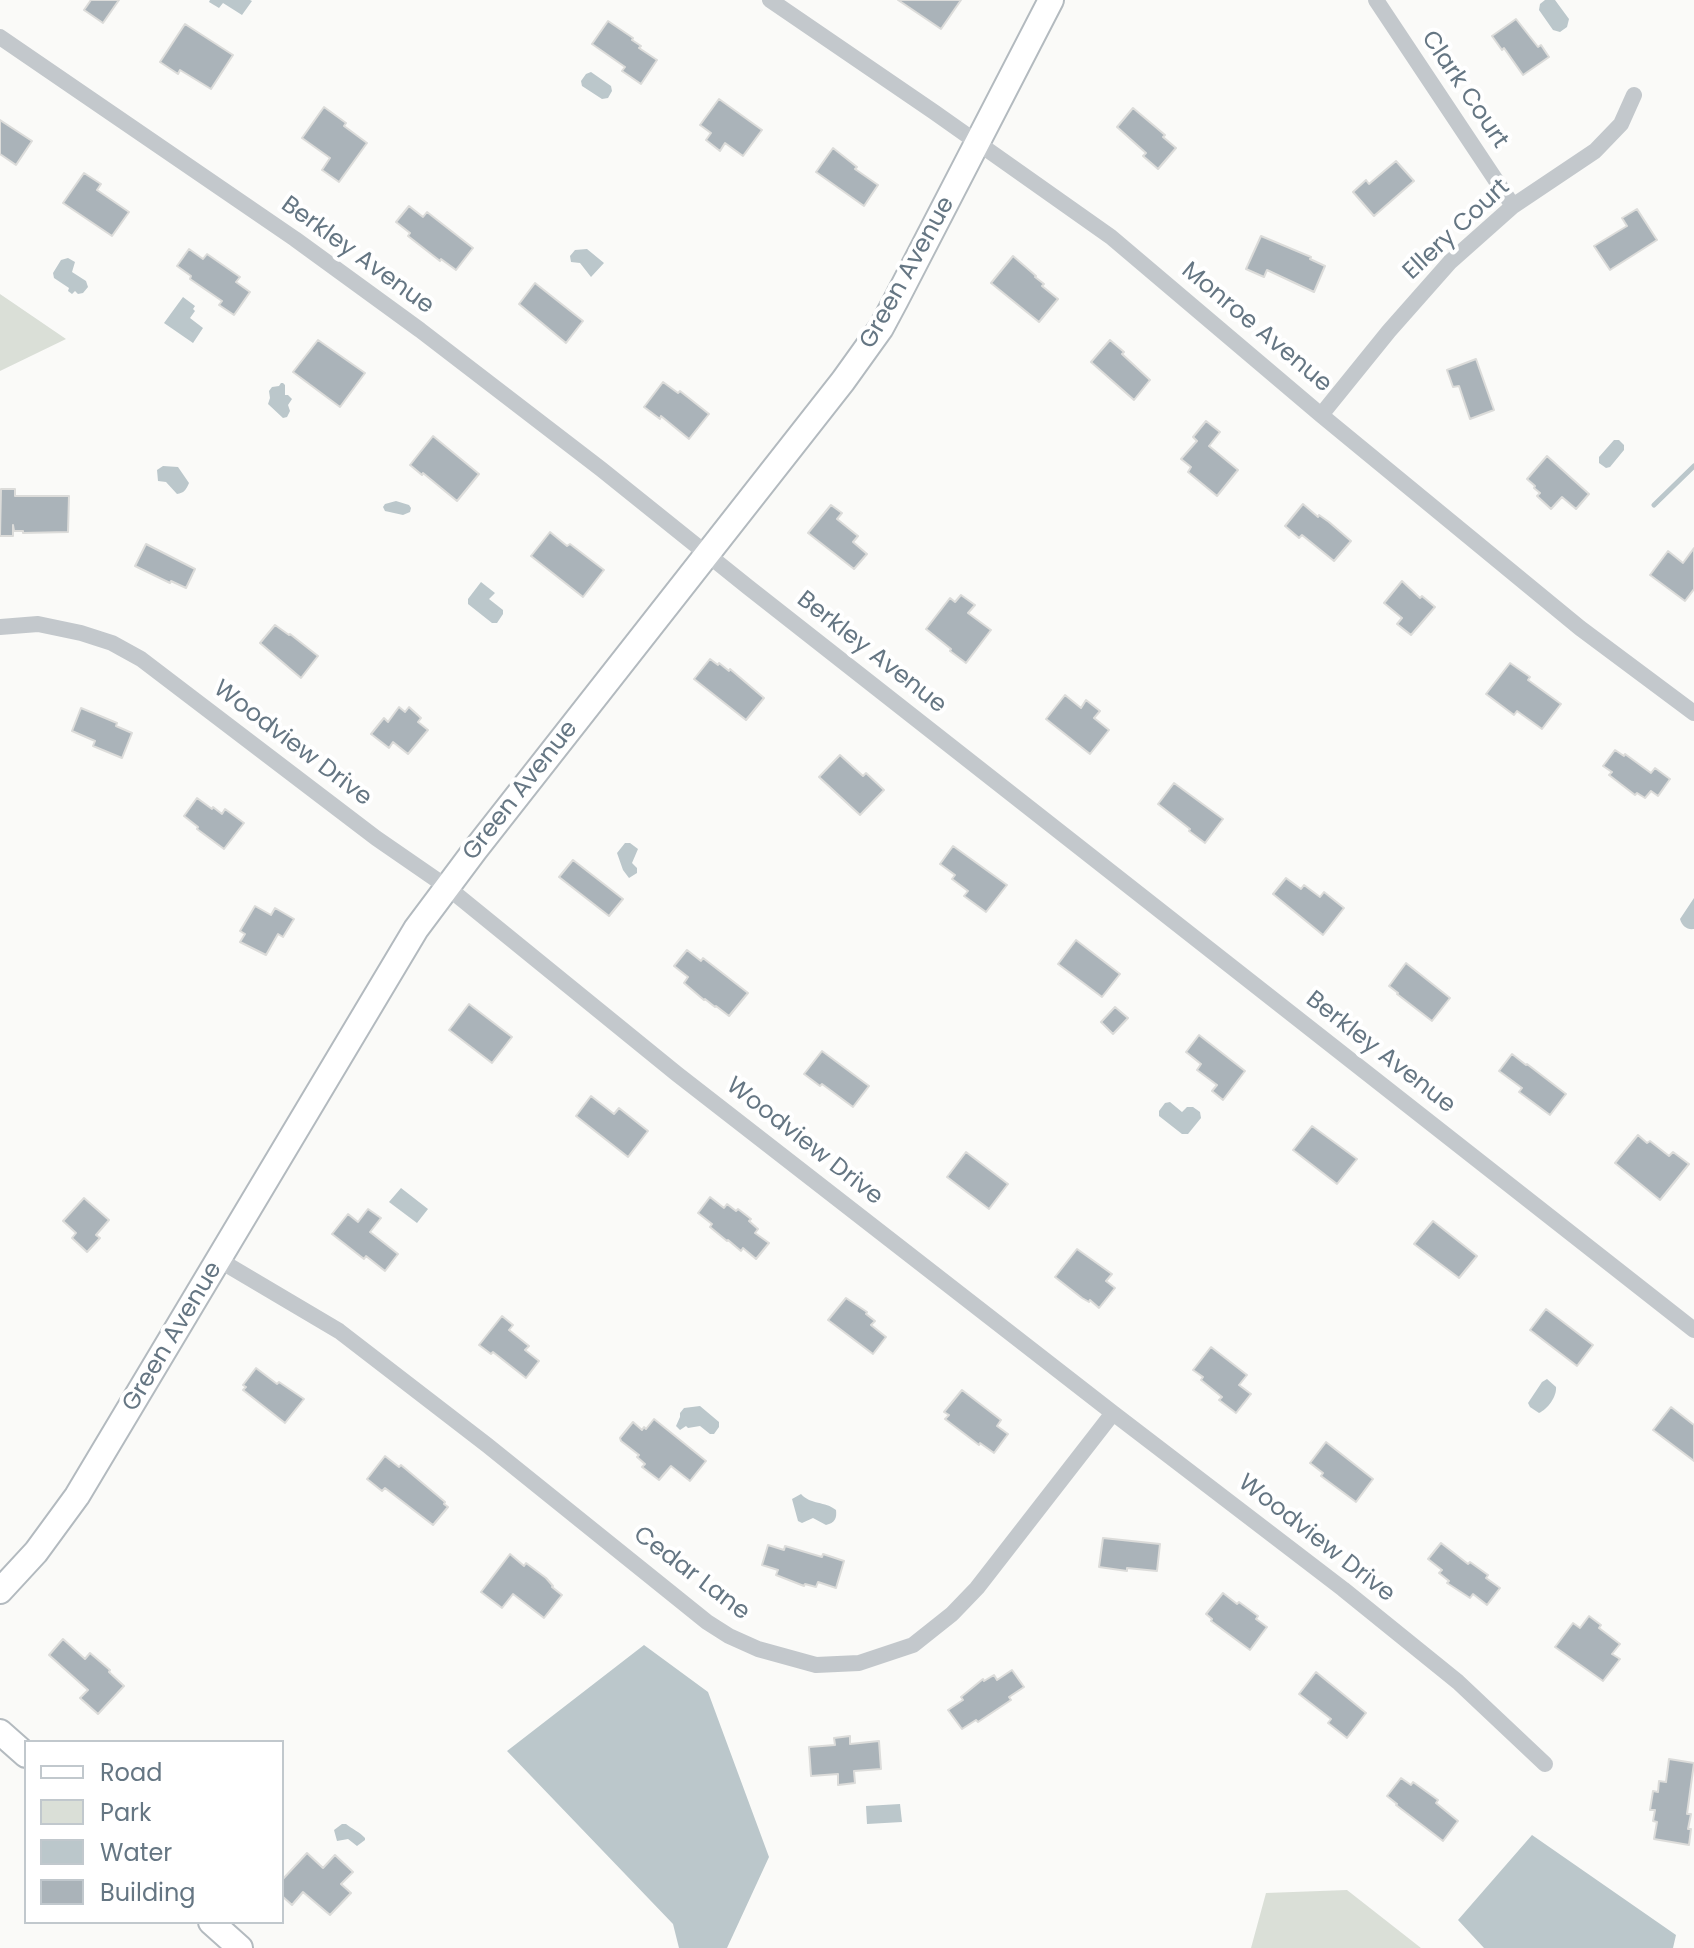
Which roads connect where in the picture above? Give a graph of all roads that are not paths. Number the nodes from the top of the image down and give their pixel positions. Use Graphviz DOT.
graph roads {
  1 [pos="770,0"];
  2 [pos="1051,0"];
  3 [pos="1376,0"];
  4 [pos="0,37"];
  5 [pos="1634,95"];
  6 [pos="978,143"];
  7 [pos="1513,206"];
  8 [pos="1321,415"];
  9 [pos="706,554"];
  10 [pos="0,627"];
  11 [pos="1694,713"];
  12 [pos="447,887"];
  13 [pos="219,1260"];
  14 [pos="1694,1330"];
  15 [pos="1113,1413"];
  16 [pos="0,1591"];
  17 [pos="0,1732"];
  18 [pos="24,1753"];
  19 [pos="1545,1764"];
  20 [pos="213,1924"];
  21 [pos="240,1948"];
  1 -- 6 [label="street, Monroe Avenue"];
  2 -- 6 [label="street, Green Avenue"];
  3 -- 7 [label="street, Clark Court"];
  4 -- 9 [label="street, Berkley Avenue"];
  5 -- 7 [label="street, Ellery Court"];
  6 -- 8 [label="street, Monroe Avenue"];
  6 -- 9 [label="street, Green Avenue"];
  7 -- 8 [label="street, Ellery Court"];
  8 -- 11 [label="street, Monroe Avenue"];
  9 -- 12 [label="street, Green Avenue"];
  9 -- 14 [label="street, Berkley Avenue"];
  10 -- 12 [label="street, Woodview Drive"];
  12 -- 13 [label="street, Green Avenue"];
  12 -- 15 [label="street, Woodview Drive"];
  13 -- 15 [label="street, Cedar Lane"];
  13 -- 16 [label="street, Green Avenue"];
  15 -- 19 [label="street, Woodview Drive"];
  17 -- 18 [label="street"];
  20 -- 21 [label="street"];
}
